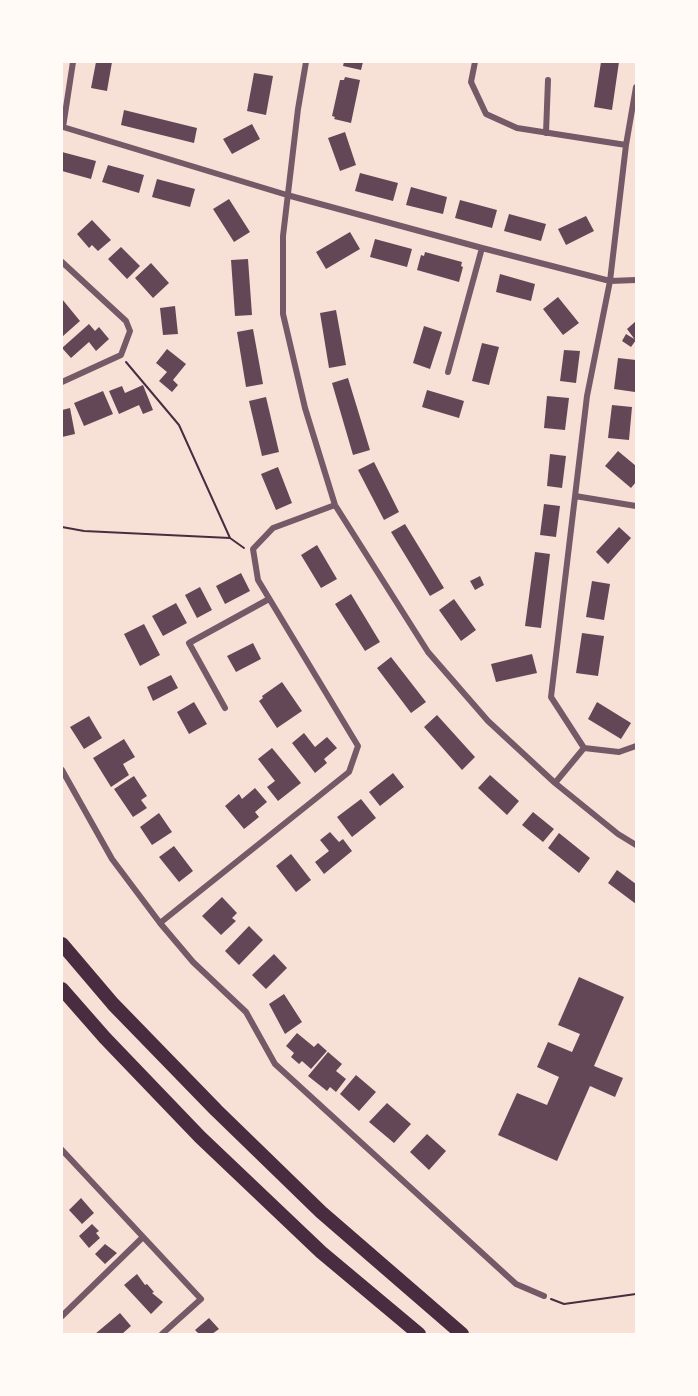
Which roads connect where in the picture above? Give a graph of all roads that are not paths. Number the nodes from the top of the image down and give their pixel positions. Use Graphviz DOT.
graph roads {
  1 [pos="73,62"];
  2 [pos="306,62"];
  3 [pos="475,62"];
  4 [pos="548,80"];
  5 [pos="636,87"];
  6 [pos="633,130"];
  7 [pos="546,133"];
  8 [pos="626,145"];
  9 [pos="287,195"];
  10 [pos="482,248"];
  11 [pos="62,262"];
  12 [pos="636,280"];
  13 [pos="610,281"];
  14 [pos="448,372"];
  15 [pos="62,382"];
  16 [pos="575,496"];
  17 [pos="335,506"];
  18 [pos="636,506"];
  19 [pos="269,599"];
  20 [pos="225,708"];
  21 [pos="636,746"];
  22 [pos="584,748"];
  23 [pos="62,770"];
  24 [pos="555,783"];
  25 [pos="636,845"];
  26 [pos="160,924"];
  27 [pos="62,944"];
  28 [pos="62,989"];
  29 [pos="62,1150"];
  30 [pos="143,1237"];
  31 [pos="544,1296"];
  32 [pos="62,1316"];
  33 [pos="164,1334"];
  34 [pos="419,1335"];
  35 [pos="462,1335"];
  1 -- 9 [label="street"];
  2 -- 9 [label="street"];
  3 -- 7 [label="street"];
  4 -- 7 [label="street"];
  5 -- 6 [label="street"];
  6 -- 8 [label="street"];
  7 -- 8 [label="street"];
  8 -- 13 [label="street"];
  9 -- 10 [label="street"];
  9 -- 17 [label="street"];
  10 -- 13 [label="street"];
  10 -- 14 [label="street"];
  11 -- 15 [label="street"];
  12 -- 13 [label="street"];
  13 -- 16 [label="street"];
  16 -- 18 [label="street"];
  16 -- 22 [label="street"];
  17 -- 19 [label="street"];
  17 -- 24 [label="street"];
  19 -- 20 [label="street"];
  19 -- 26 [label="street"];
  21 -- 22 [label="street"];
  22 -- 24 [label="street"];
  23 -- 26 [label="street"];
  24 -- 25 [label="street"];
  26 -- 31 [label="street"];
  27 -- 35 [label="highway"];
  28 -- 34 [label="highway"];
  29 -- 30 [label="street"];
  30 -- 32 [label="street"];
  30 -- 33 [label="street"];
}
